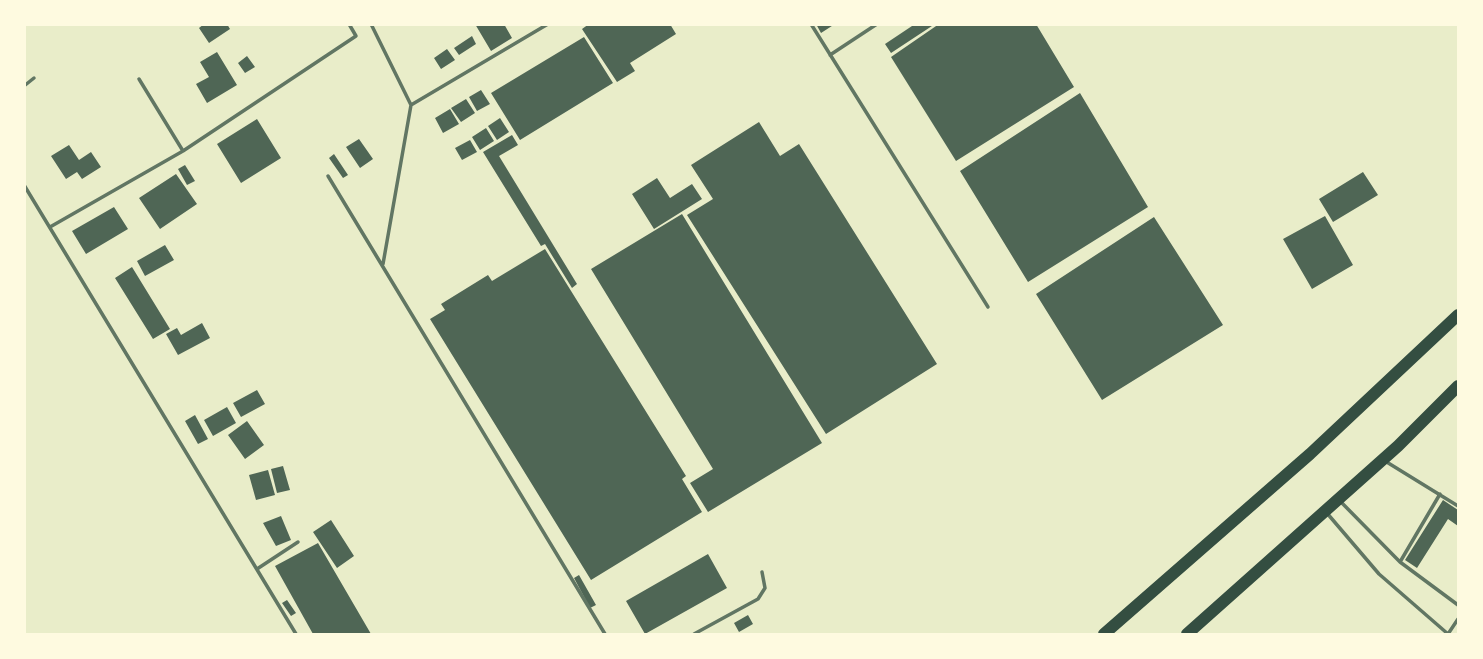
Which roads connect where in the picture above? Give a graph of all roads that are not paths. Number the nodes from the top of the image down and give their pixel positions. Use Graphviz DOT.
graph roads {
  1 [pos="349,24"];
  2 [pos="371,24"];
  3 [pos="548,24"];
  4 [pos="811,24"];
  5 [pos="877,24"];
  6 [pos="830,55"];
  7 [pos="34,78"];
  8 [pos="139,79"];
  9 [pos="24,86"];
  10 [pos="411,105"];
  11 [pos="183,151"];
  12 [pos="328,176"];
  13 [pos="24,185"];
  14 [pos="50,227"];
  15 [pos="383,266"];
  16 [pos="988,307"];
  17 [pos="1458,315"];
  18 [pos="1458,386"];
  19 [pos="1383,460"];
  20 [pos="1440,494"];
  21 [pos="1339,500"];
  22 [pos="1458,506"];
  23 [pos="1325,512"];
  24 [pos="298,542"];
  25 [pos="1400,562"];
  26 [pos="257,569"];
  27 [pos="762,572"];
  28 [pos="1458,605"];
  29 [pos="1458,619"];
  30 [pos="1448,634"];
  31 [pos="296,635"];
  32 [pos="605,635"];
  33 [pos="694,635"];
  34 [pos="1104,635"];
  35 [pos="1187,635"];
  1 -- 11 [label="lane"];
  2 -- 10 [label="lane"];
  3 -- 10 [label="lane"];
  4 -- 6 [label="lane"];
  5 -- 6 [label="lane"];
  6 -- 16 [label="lane"];
  7 -- 9 [label="lane"];
  8 -- 11 [label="lane"];
  10 -- 15 [label="lane"];
  11 -- 14 [label="lane"];
  12 -- 15 [label="lane"];
  13 -- 14 [label="lane"];
  14 -- 26 [label="lane"];
  15 -- 32 [label="lane"];
  17 -- 34 [label="highway"];
  18 -- 19 [label="highway"];
  19 -- 20 [label="lane"];
  19 -- 21 [label="highway"];
  20 -- 22 [label="lane"];
  20 -- 25 [label="lane"];
  21 -- 23 [label="highway"];
  21 -- 25 [label="lane"];
  23 -- 30 [label="lane"];
  23 -- 35 [label="highway"];
  24 -- 26 [label="lane"];
  25 -- 28 [label="lane"];
  26 -- 31 [label="lane"];
  27 -- 33 [label="lane"];
  29 -- 30 [label="lane"];
}
